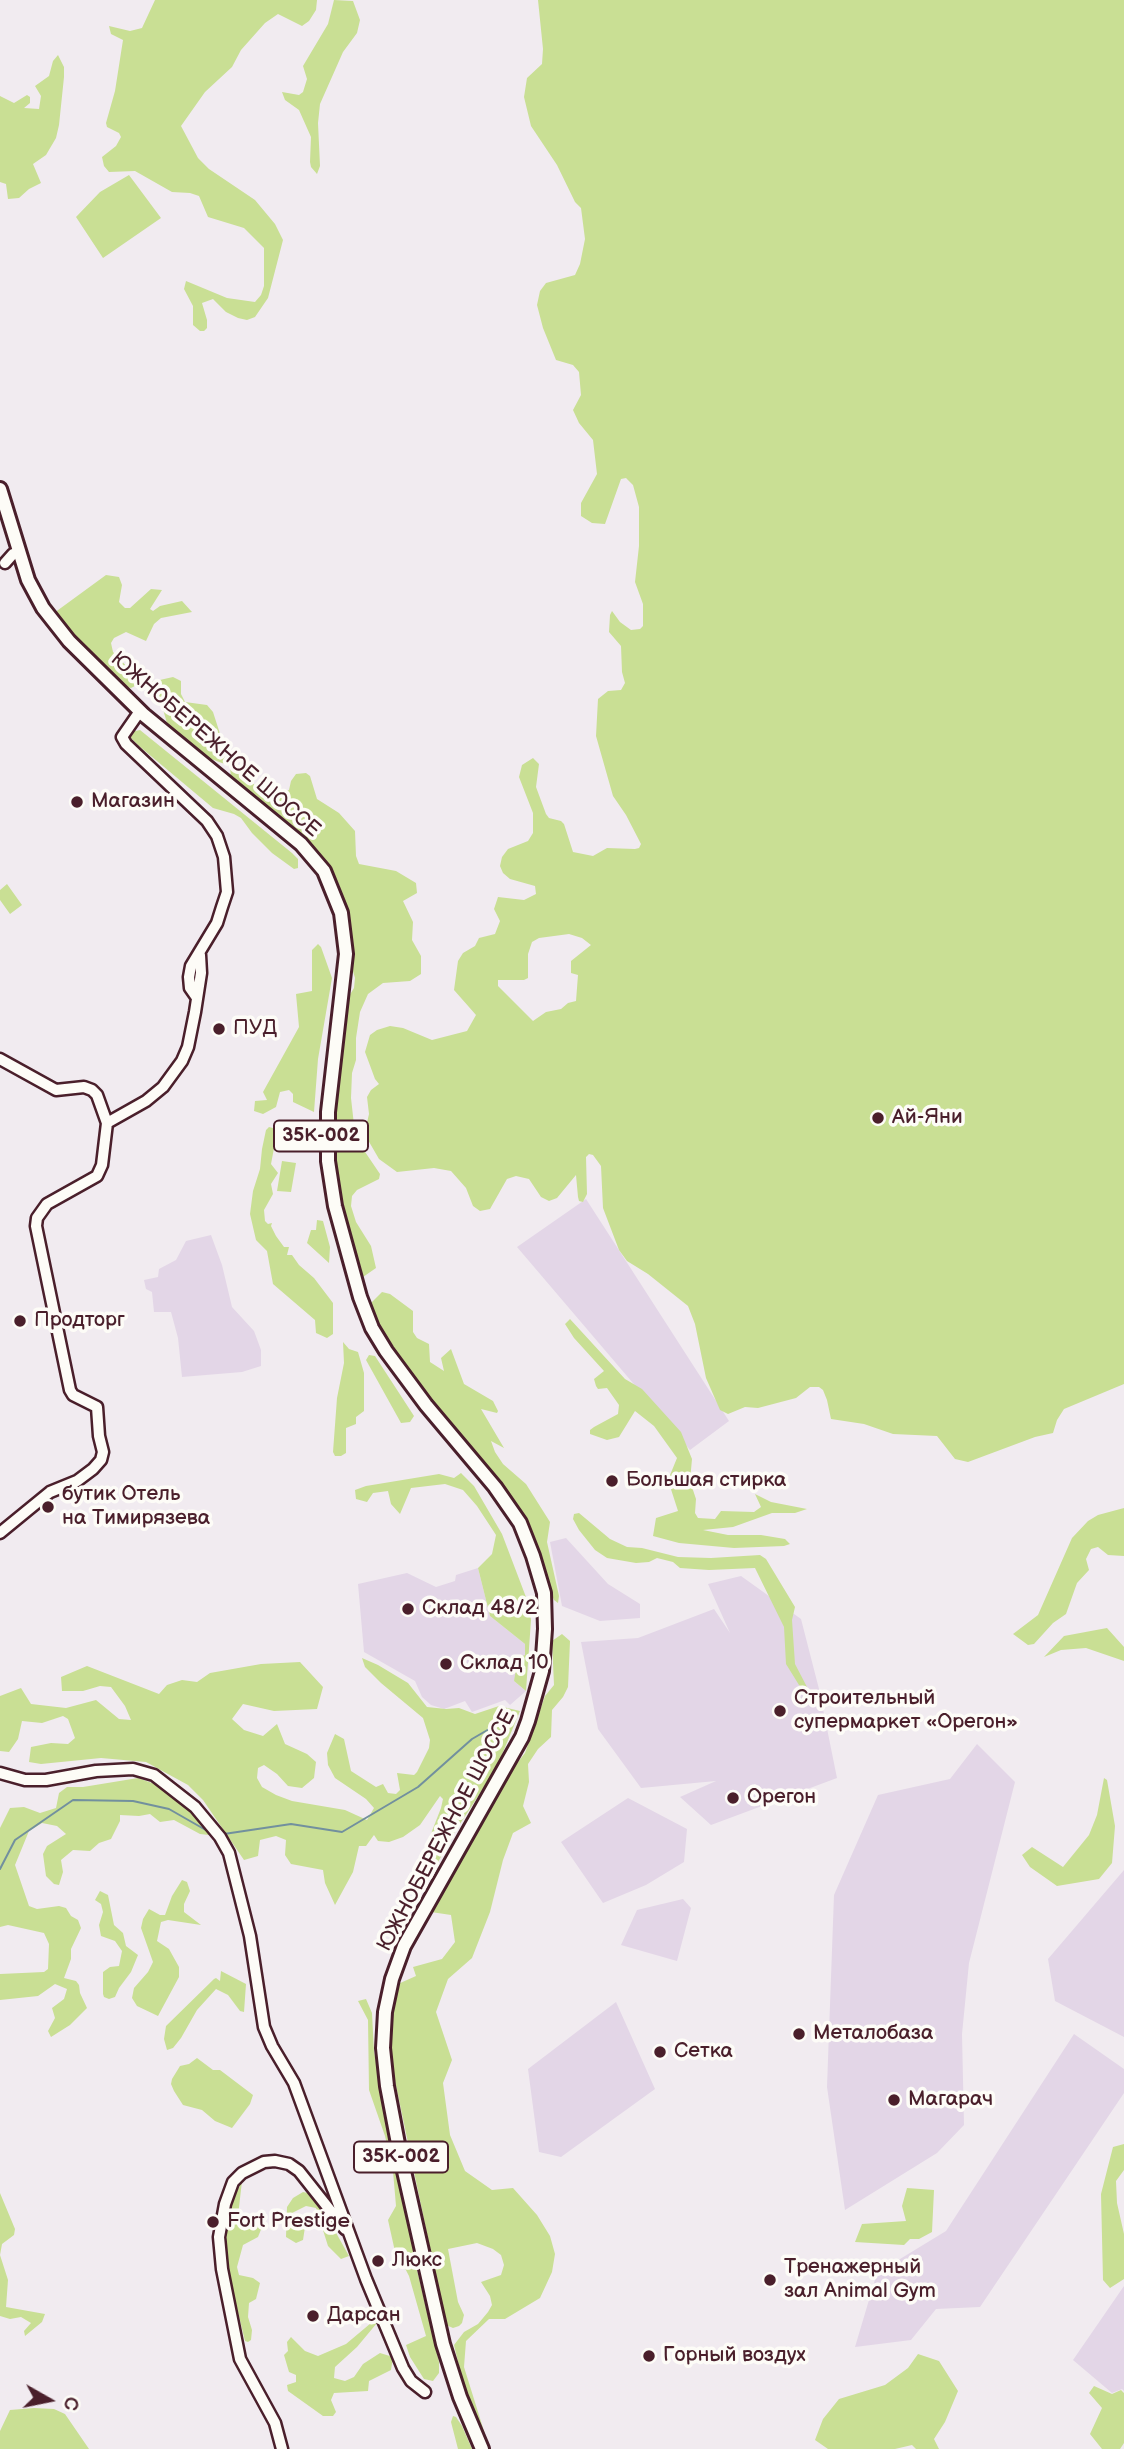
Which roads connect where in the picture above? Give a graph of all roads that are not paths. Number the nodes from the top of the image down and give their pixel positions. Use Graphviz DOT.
graph roads {
  1 [pos="0,489"];
  2 [pos="0,510"];
  3 [pos="138,716"];
  4 [pos="0,1059"];
  5 [pos="107,1123"];
  6 [pos="0,1533"];
  7 [pos="526,1722"];
  8 [pos="0,1773"];
  9 [pos="351,2238"];
  10 [pos="425,2392"];
  11 [pos="282,2449"];
  12 [pos="476,2449"];
  13 [pos="482,2449"];
  1 -- 3 [label="highway, ЮЖНОБЕРЕЖНОЕ ШОССЕ"];
  2 -- 3 [label="highway, ЮЖНОБЕРЕЖНОЕ ШОССЕ / 35К-002"];
  3 -- 5 [label="street"];
  3 -- 7 [label="highway, ЮЖНОБЕРЕЖНОЕ ШОССЕ / 35К-002"];
  3 -- 7 [label="highway, ЮЖНОБЕРЕЖНОЕ ШОССЕ / 35К-002"];
  4 -- 5 [label="street"];
  5 -- 6 [label="street"];
  7 -- 12 [label="highway, ЮЖНОБЕРЕЖНОЕ ШОССЕ / 35К-002"];
  7 -- 13 [label="highway, ЮЖНОБЕРЕЖНОЕ ШОССЕ / 35К-002"];
  8 -- 9 [label="street"];
  9 -- 10 [label="street"];
  9 -- 11 [label="street"];
}
